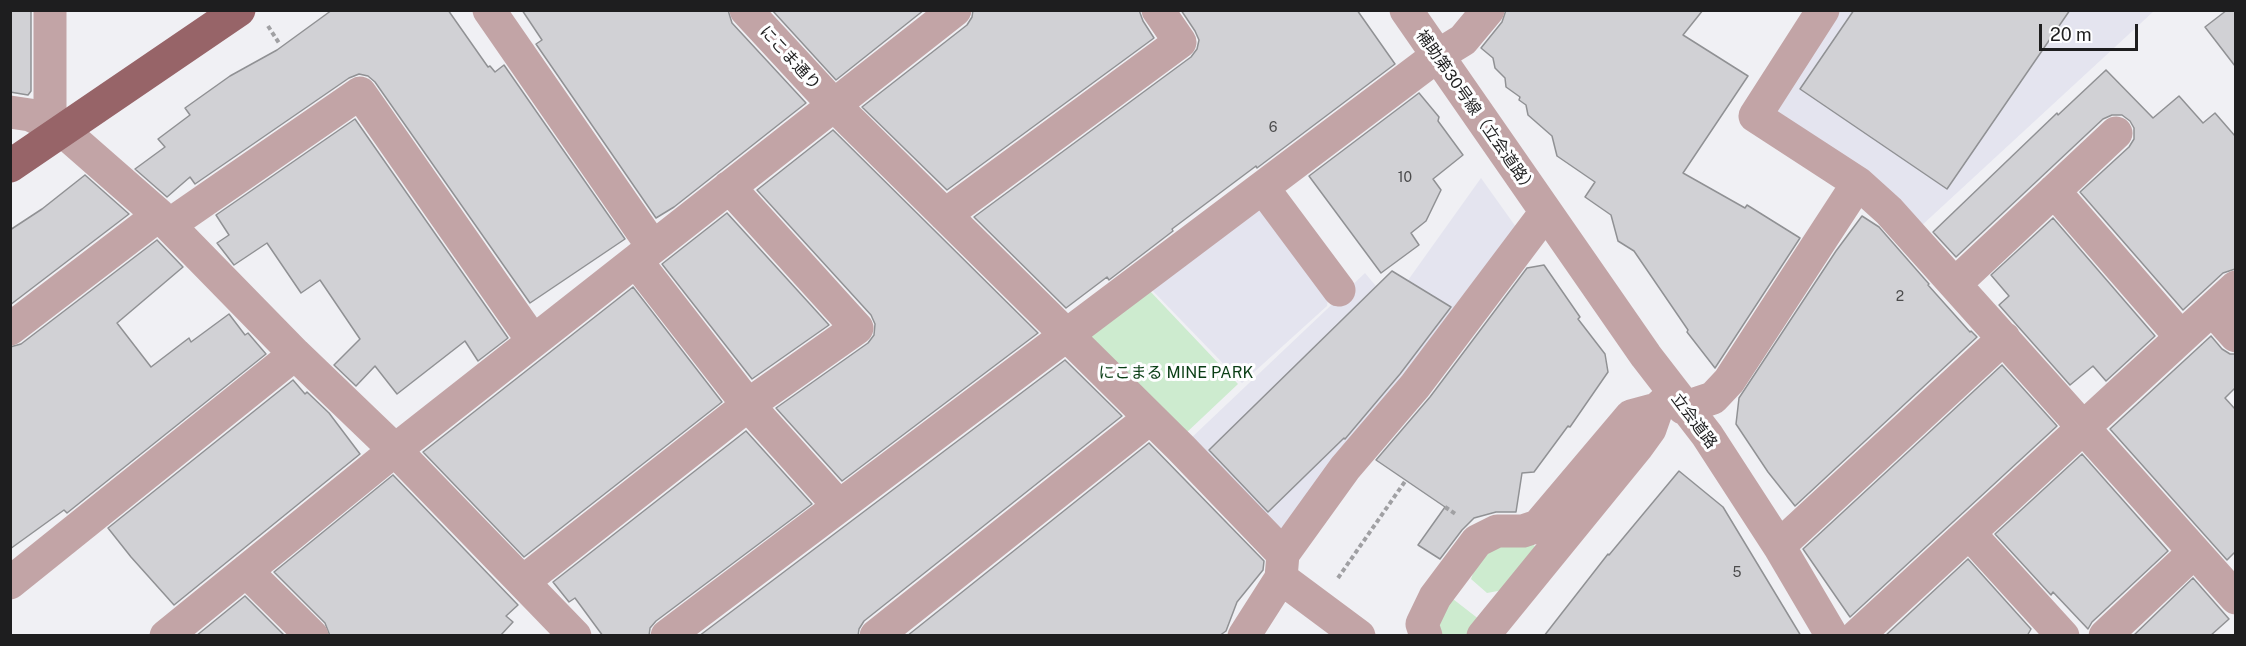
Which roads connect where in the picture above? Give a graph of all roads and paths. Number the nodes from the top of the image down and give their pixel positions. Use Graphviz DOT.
graph roads {
  1 [pos="50,10"];
  2 [pos="239,10"];
  3 [pos="489,10"];
  4 [pos="746,10"];
  5 [pos="955,10"];
  6 [pos="1158,10"];
  7 [pos="1406,10"];
  8 [pos="1488,10"];
  9 [pos="1823,10"];
  10 [pos="1437,56"];
  11 [pos="834,105"];
  12 [pos="10,112"];
  13 [pos="57,128"];
  14 [pos="2116,133"];
  15 [pos="10,166"];
  16 [pos="1858,183"];
  17 [pos="729,187"];
  18 [pos="1263,188"];
  19 [pos="2054,191"];
  20 [pos="1546,212"];
  21 [pos="945,215"];
  22 [pos="164,220"];
  23 [pos="644,254"];
  24 [pos="1955,284"];
  25 [pos="2235,287"];
  26 [pos="1339,290"];
  27 [pos="2212,309"];
  28 [pos="10,328"];
  29 [pos="1068,335"];
  30 [pos="2235,336"];
  31 [pos="2181,337"];
  32 [pos="2004,338"];
  33 [pos="533,341"];
  34 [pos="295,354"];
  35 [pos="1671,404"];
  36 [pos="748,405"];
  37 [pos="1150,418"];
  38 [pos="2084,427"];
  39 [pos="395,450"];
  40 [pos="1406,480"];
  41 [pos="839,506"];
  42 [pos="1445,507"];
  43 [pos="1457,515"];
  44 [pos="1969,533"];
  45 [pos="1779,546"];
  46 [pos="2194,552"];
  47 [pos="1282,566"];
  48 [pos="246,571"];
  49 [pos="524,581"];
  50 [pos="10,583"];
  51 [pos="2235,598"];
  52 [pos="1318,606"];
  53 [pos="166,636"];
  54 [pos="312,636"];
  55 [pos="574,636"];
  56 [pos="667,636"];
  57 [pos="876,636"];
  58 [pos="1244,636"];
  59 [pos="1359,636"];
  60 [pos="1426,636"];
  61 [pos="1483,636"];
  62 [pos="1832,636"];
  63 [pos="1857,636"];
  64 [pos="2062,636"];
  65 [pos="2105,636"];
  1 -- 13 [label="street"];
  2 -- 13 [label="main road"];
  3 -- 23 [label="street"];
  4 -- 11 [label="street, にこま通り"];
  5 -- 11 [label="street"];
  6 -- 21 [label="street"];
  7 -- 10 [label="street, 補助第30号線（立会道路）"];
  8 -- 10 [label="street"];
  9 -- 16 [label="street"];
  10 -- 18 [label="street"];
  10 -- 20 [label="street, 補助第30号線（立会道路）"];
  11 -- 17 [label="street"];
  11 -- 21 [label="street, にこま通り"];
  12 -- 13 [label="street"];
  13 -- 15 [label="main road"];
  13 -- 22 [label="street"];
  14 -- 19 [label="street"];
  16 -- 24 [label="street"];
  16 -- 35 [label="street"];
  17 -- 23 [label="street"];
  17 -- 36 [label="street"];
  18 -- 26 [label="street"];
  18 -- 29 [label="street"];
  19 -- 24 [label="street"];
  19 -- 31 [label="street"];
  20 -- 35 [label="street, 立会道路"];
  20 -- 47 [label="street"];
  21 -- 29 [label="street, にこま通り"];
  22 -- 28 [label="street"];
  22 -- 33 [label="street"];
  22 -- 34 [label="street"];
  23 -- 33 [label="street"];
  23 -- 36 [label="street"];
  24 -- 32 [label="street"];
  25 -- 27 [label="street"];
  27 -- 30 [label="street"];
  27 -- 31 [label="street"];
  29 -- 37 [label="street, にこま通り"];
  29 -- 41 [label="street"];
  31 -- 38 [label="street"];
  32 -- 38 [label="street"];
  32 -- 45 [label="street"];
  33 -- 39 [label="street"];
  34 -- 39 [label="street"];
  34 -- 50 [label="street"];
  35 -- 45 [label="street, 立会道路"];
  35 -- 60 [label="street"];
  35 -- 61 [label="street"];
  36 -- 41 [label="street"];
  36 -- 49 [label="street"];
  37 -- 47 [label="street, にこま通り"];
  37 -- 57 [label="street"];
  38 -- 44 [label="street"];
  38 -- 46 [label="street"];
  39 -- 48 [label="street"];
  39 -- 49 [label="street"];
  40 -- 52 [label="path"];
  41 -- 56 [label="street"];
  42 -- 43 [label="path"];
  44 -- 63 [label="street"];
  44 -- 64 [label="street"];
  45 -- 62 [label="street, 立会道路"];
  46 -- 51 [label="street"];
  46 -- 65 [label="street"];
  47 -- 52 [label="street, にこま通り"];
  47 -- 58 [label="street"];
  48 -- 53 [label="street"];
  48 -- 54 [label="street"];
  49 -- 55 [label="street"];
  52 -- 59 [label="street, にこま通り"];
}
